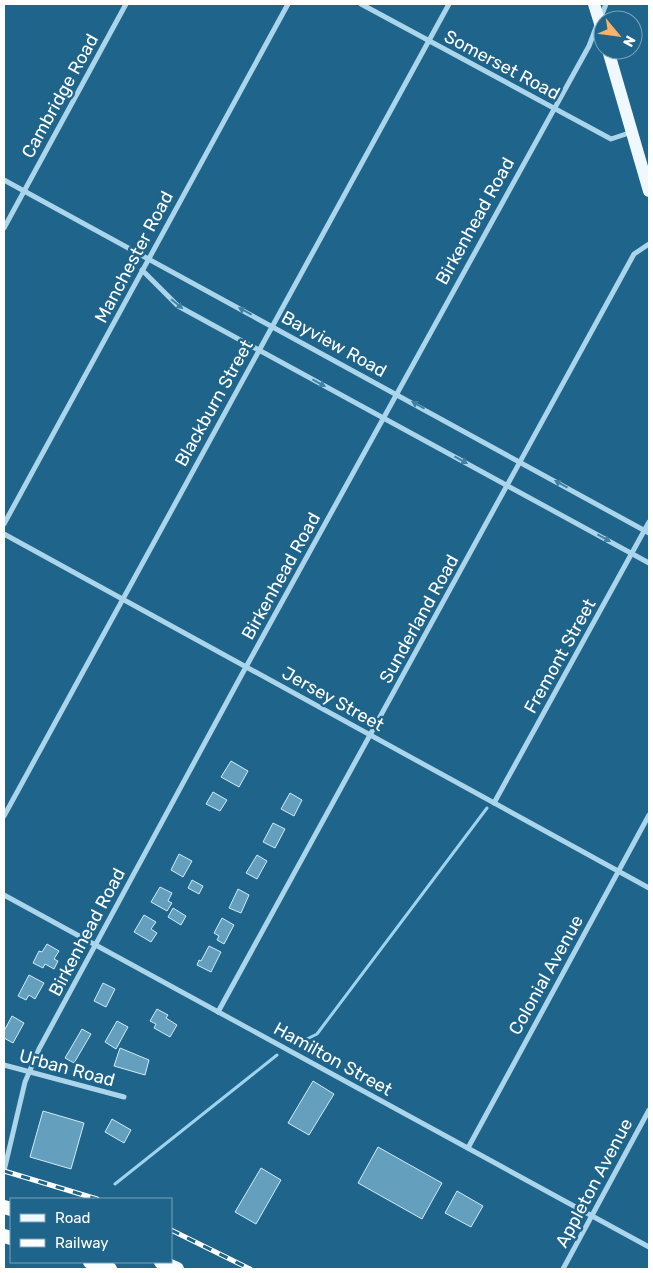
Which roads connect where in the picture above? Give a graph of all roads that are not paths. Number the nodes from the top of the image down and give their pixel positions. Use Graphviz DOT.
graph roads {
  1 [pos="126,4"];
  2 [pos="288,4"];
  3 [pos="361,4"];
  4 [pos="449,4"];
  5 [pos="593,40"];
  6 [pos="428,41"];
  7 [pos="611,60"];
  8 [pos="554,107"];
  9 [pos="632,132"];
  10 [pos="645,163"];
  11 [pos="4,180"];
  12 [pos="24,191"];
  13 [pos="649,191"];
  14 [pos="4,228"];
  15 [pos="649,244"];
  16 [pos="148,258"];
  17 [pos="142,270"];
  18 [pos="272,325"];
  19 [pos="259,350"];
  20 [pos="396,393"];
  21 [pos="383,418"];
  22 [pos="521,462"];
  23 [pos="508,486"];
  24 [pos="649,522"];
  25 [pos="4,524"];
  26 [pos="646,532"];
  27 [pos="4,534"];
  28 [pos="632,554"];
  29 [pos="649,563"];
  30 [pos="122,599"];
  31 [pos="247,666"];
  32 [pos="370,736"];
  33 [pos="494,803"];
  34 [pos="649,815"];
  35 [pos="4,816"];
  36 [pos="618,871"];
  37 [pos="649,888"];
  38 [pos="4,895"];
  39 [pos="96,945"];
  40 [pos="218,1012"];
  41 [pos="4,1065"];
  42 [pos="29,1071"];
  43 [pos="124,1097"];
  44 [pos="649,1110"];
  45 [pos="468,1148"];
  46 [pos="4,1171"];
  47 [pos="592,1215"];
  48 [pos="649,1247"];
  49 [pos="93,1263"];
  50 [pos="163,1263"];
  51 [pos="110,1269"];
  52 [pos="177,1269"];
  53 [pos="563,1269"];
  1 -- 12 [label="street, Cambridge Road"];
  2 -- 16 [label="street, Manchester Road"];
  3 -- 6 [label="street, Somerset Road"];
  4 -- 6 [label="street, Blackburn Street"];
  5 -- 8 [label="street, Birkenhead Road"];
  6 -- 8 [label="street, Somerset Road"];
  6 -- 18 [label="street, Blackburn Street"];
  7 -- 9 [label="main road"];
  8 -- 9 [label="street, Somerset Road"];
  8 -- 20 [label="street, Birkenhead Road"];
  9 -- 10 [label="main road"];
  10 -- 13 [label="main road"];
  11 -- 12 [label="street, Bayview Road"];
  12 -- 14 [label="street, Cambridge Road"];
  12 -- 16 [label="street, Bayview Road"];
  15 -- 22 [label="street, Sunderland Road"];
  16 -- 17 [label="street, Manchester Road"];
  18 -- 16 [label="street, Bayview Road, one-way"];
  17 -- 19 [label="street, one-way"];
  17 -- 25 [label="street, Manchester Road"];
  18 -- 19 [label="street, Blackburn Street"];
  18 -- 20 [label="street, Bayview Road"];
  19 -- 21 [label="street, one-way"];
  19 -- 30 [label="street, Blackburn Street"];
  20 -- 21 [label="street, Birkenhead Road"];
  22 -- 20 [label="street, Bayview Road, one-way"];
  21 -- 23 [label="street, one-way"];
  21 -- 31 [label="street, Birkenhead Road"];
  22 -- 23 [label="street, Sunderland Road"];
  26 -- 22 [label="street, Bayview Road, one-way"];
  23 -- 28 [label="street, one-way"];
  23 -- 32 [label="street, Sunderland Road"];
  24 -- 26 [label="street, Fremont Street"];
  26 -- 28 [label="street, Fremont Street"];
  27 -- 30 [label="street, Jersey Street"];
  28 -- 29 [label="street"];
  28 -- 33 [label="street, Fremont Street"];
  30 -- 31 [label="street, Jersey Street"];
  30 -- 35 [label="street, Blackburn Street"];
  31 -- 32 [label="street, Jersey Street"];
  31 -- 39 [label="street, Birkenhead Road"];
  32 -- 33 [label="street, Jersey Street"];
  32 -- 40 [label="street, Sunderland Road"];
  33 -- 36 [label="street, Jersey Street"];
  34 -- 36 [label="street, Colonial Avenue"];
  36 -- 37 [label="street, Jersey Street"];
  36 -- 45 [label="street, Colonial Avenue"];
  38 -- 39 [label="street, Hamilton Street"];
  39 -- 40 [label="street, Hamilton Street"];
  39 -- 42 [label="street, Birkenhead Road"];
  40 -- 45 [label="street, Hamilton Street"];
  41 -- 42 [label="street, Urban Road"];
  42 -- 43 [label="street, Urban Road"];
  42 -- 46 [label="street, Birkenhead Road"];
  44 -- 47 [label="street, Appleton Avenue"];
  45 -- 47 [label="street, Hamilton Street"];
  47 -- 48 [label="street, Hamilton Street"];
  47 -- 53 [label="street, Appleton Avenue"];
  49 -- 51 [label="highway"];
  50 -- 52 [label="highway"];
}
